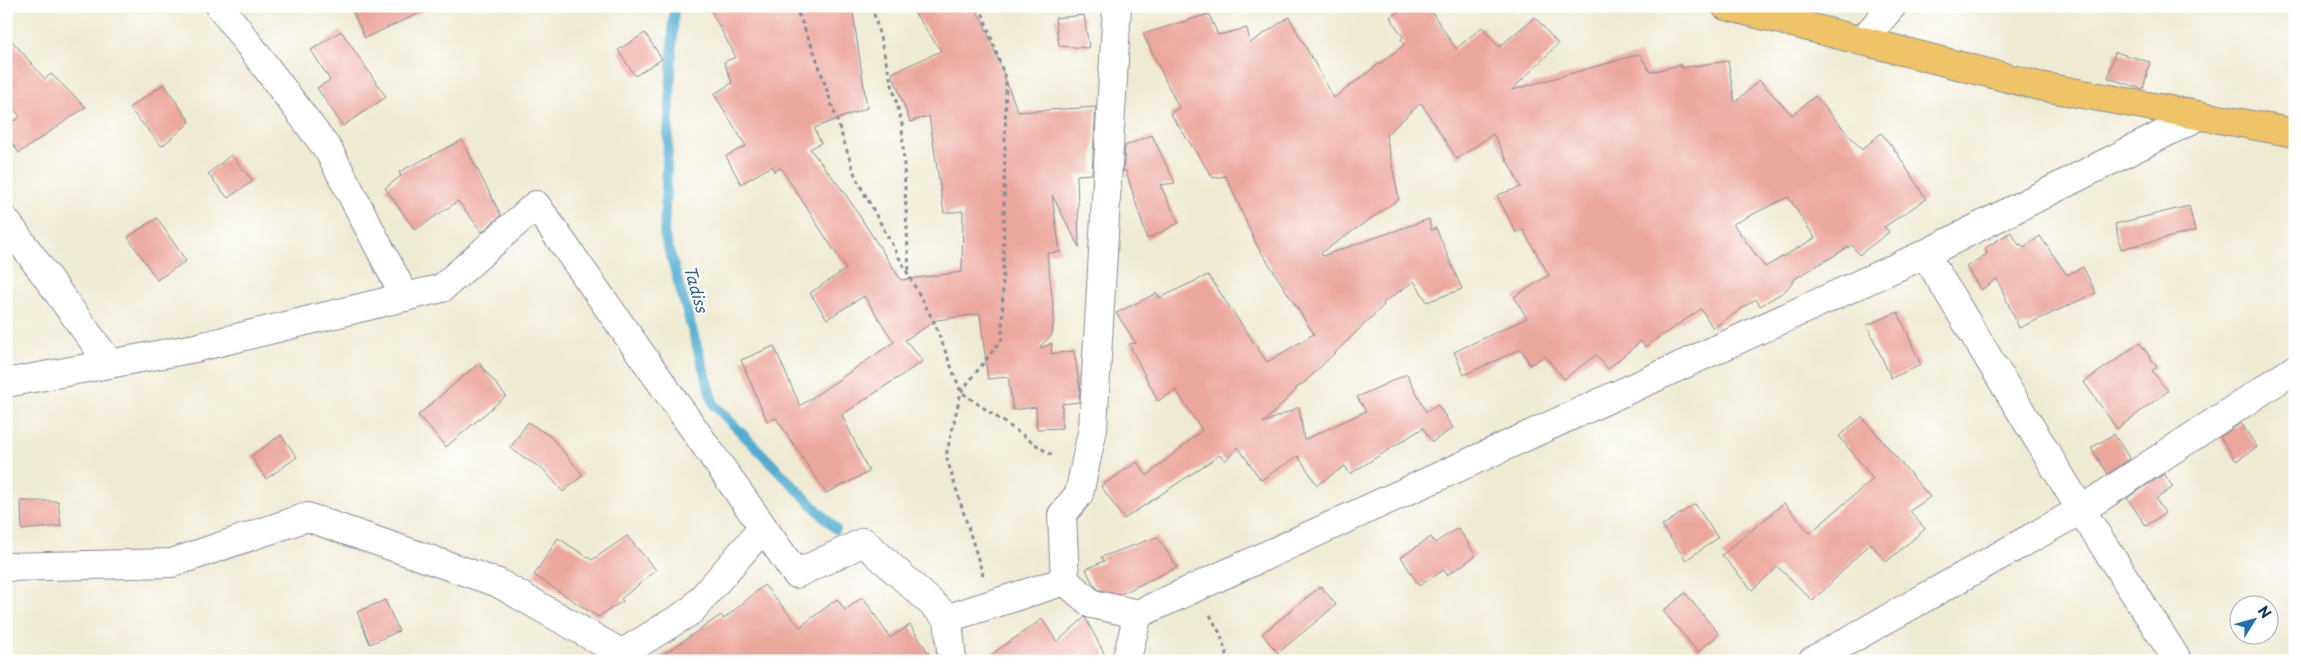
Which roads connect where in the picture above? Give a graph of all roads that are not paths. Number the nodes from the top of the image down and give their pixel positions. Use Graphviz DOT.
graph roads {
  1 [pos="220,6"];
  2 [pos="1117,6"];
  3 [pos="1726,6"];
  4 [pos="1892,6"];
  5 [pos="1862,41"];
  6 [pos="2199,116"];
  7 [pos="2295,133"];
  8 [pos="6,221"];
  9 [pos="1925,254"];
  10 [pos="405,297"];
  11 [pos="110,364"];
  12 [pos="2295,369"];
  13 [pos="6,383"];
  14 [pos="2081,510"];
  15 [pos="763,528"];
  16 [pos="6,567"];
  17 [pos="1065,581"];
  18 [pos="1138,614"];
  19 [pos="948,618"];
  20 [pos="615,657"];
  21 [pos="952,661"];
  22 [pos="1124,661"];
  23 [pos="1812,661"];
  24 [pos="2178,661"];
  1 -- 10 [label="street"];
  2 -- 17 [label="street"];
  3 -- 5 [label="main road"];
  4 -- 5 [label="street"];
  5 -- 6 [label="main road"];
  6 -- 7 [label="main road"];
  6 -- 9 [label="street"];
  8 -- 11 [label="street"];
  9 -- 14 [label="street"];
  9 -- 18 [label="street"];
  10 -- 11 [label="street"];
  10 -- 15 [label="street"];
  11 -- 13 [label="street"];
  12 -- 14 [label="street"];
  14 -- 23 [label="street"];
  14 -- 24 [label="street"];
  15 -- 19 [label="street"];
  15 -- 20 [label="street"];
  16 -- 20 [label="street"];
  17 -- 18 [label="street"];
  17 -- 19 [label="street"];
  18 -- 22 [label="street"];
  19 -- 21 [label="street"];
}
